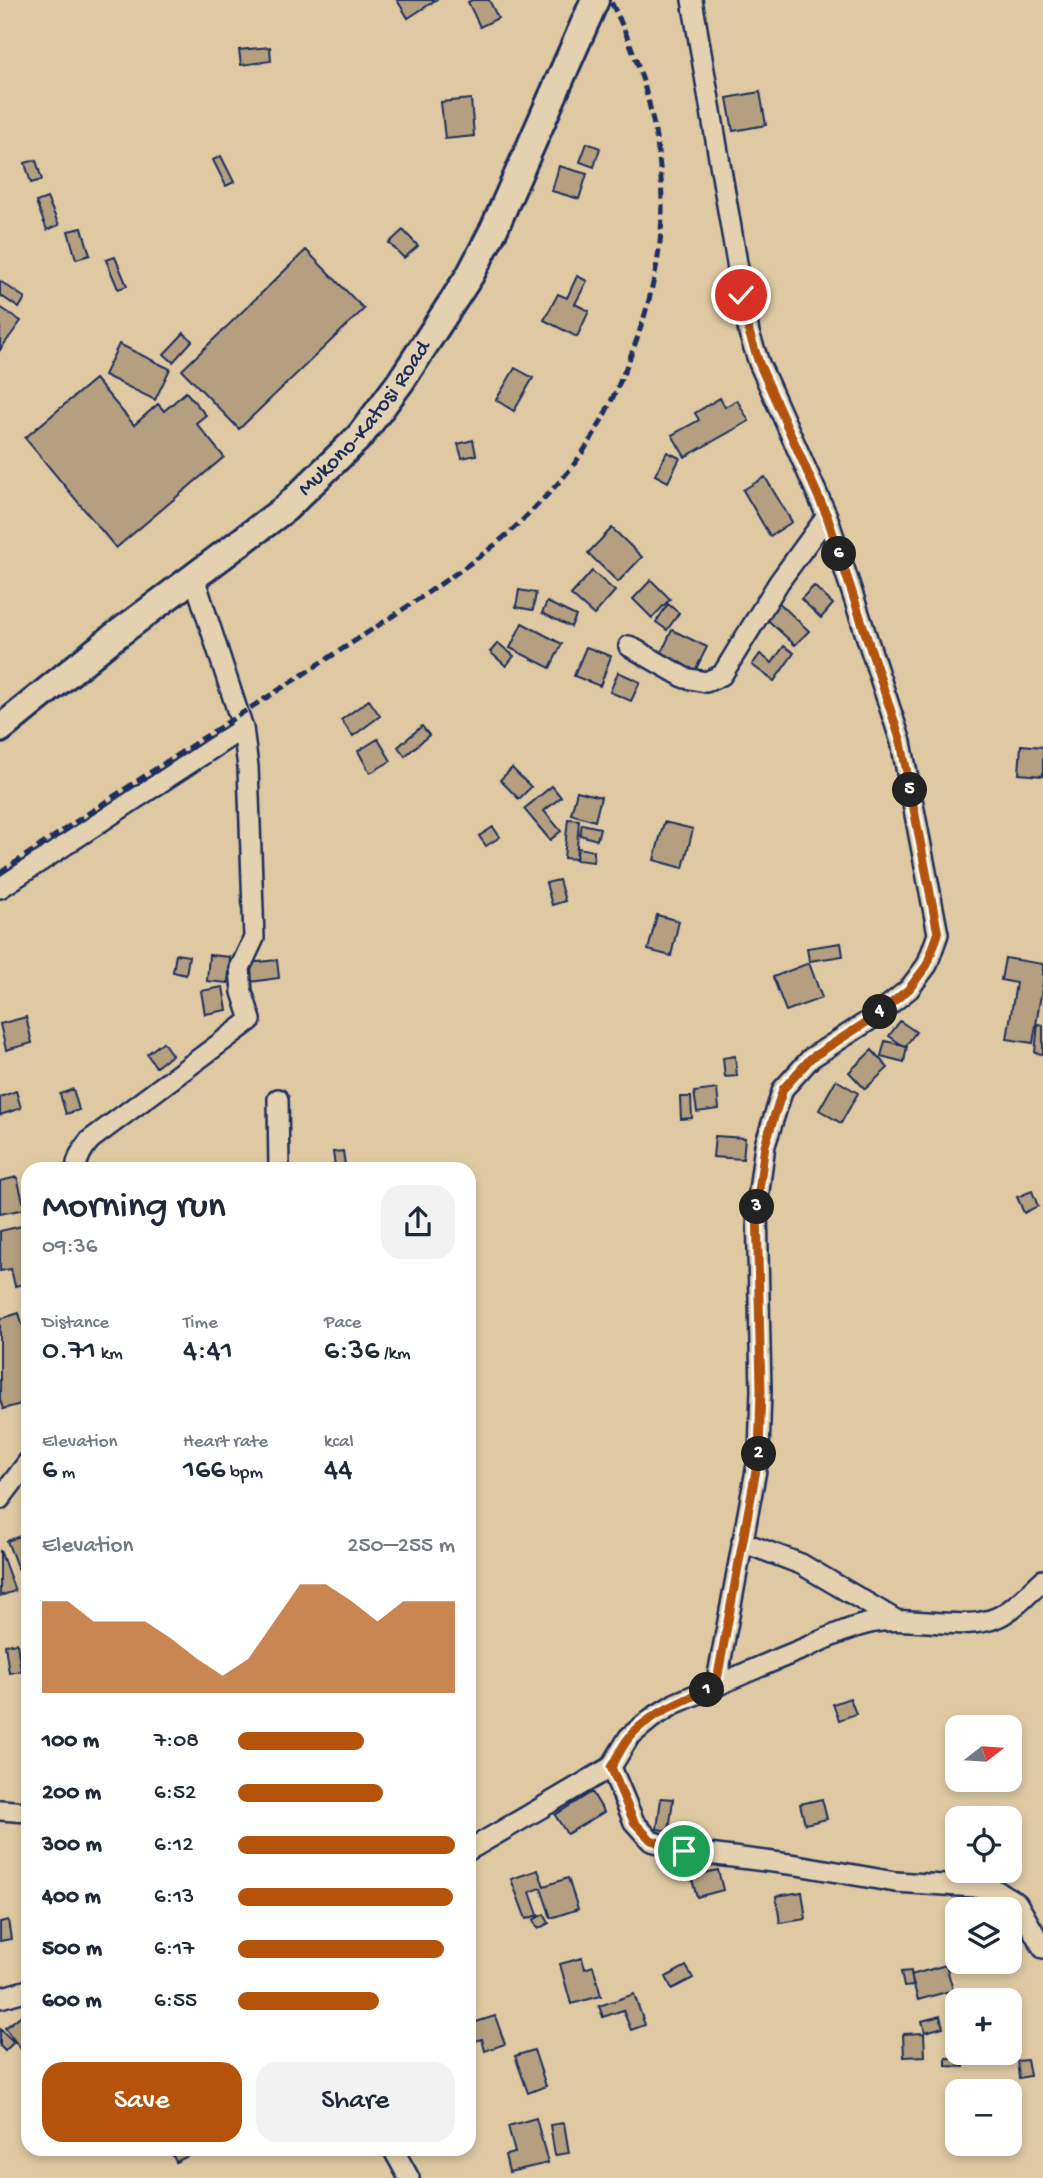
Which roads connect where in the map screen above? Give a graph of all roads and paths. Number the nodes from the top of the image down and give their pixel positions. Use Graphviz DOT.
graph roads {
  1 [pos="692,0"];
  2 [pos="591,2"];
  3 [pos="827,516"];
  4 [pos="194,577"];
  5 [pos="629,646"];
  6 [pos="243,728"];
  7 [pos="0,729"];
  8 [pos="0,888"];
  9 [pos="278,1099"];
  10 [pos="76,1162"];
  11 [pos="279,1162"];
  12 [pos="21,1471"];
  13 [pos="0,1499"];
  14 [pos="743,1542"];
  15 [pos="1043,1580"];
  16 [pos="896,1620"];
  17 [pos="716,1686"];
  18 [pos="611,1767"];
  19 [pos="0,1810"];
  20 [pos="21,1812"];
  21 [pos="476,1846"];
  22 [pos="1043,1948"];
  23 [pos="21,1992"];
  24 [pos="0,1998"];
  25 [pos="397,2156"];
  26 [pos="408,2178"];
  1 -- 3 [label="street"];
  2 -- 4 [label="main road, Mukono-Katosi Road"];
  3 -- 5 [label="street"];
  3 -- 14 [label="street"];
  4 -- 6 [label="street"];
  4 -- 7 [label="main road, Mukono-Katosi Road"];
  6 -- 8 [label="street"];
  6 -- 10 [label="street"];
  9 -- 11 [label="street"];
  12 -- 13 [label="street"];
  14 -- 16 [label="street"];
  14 -- 17 [label="street"];
  15 -- 16 [label="street"];
  16 -- 17 [label="street"];
  17 -- 18 [label="street"];
  18 -- 21 [label="street"];
  18 -- 22 [label="street"];
  19 -- 20 [label="street"];
  23 -- 24 [label="street"];
  25 -- 26 [label="street"];
}
